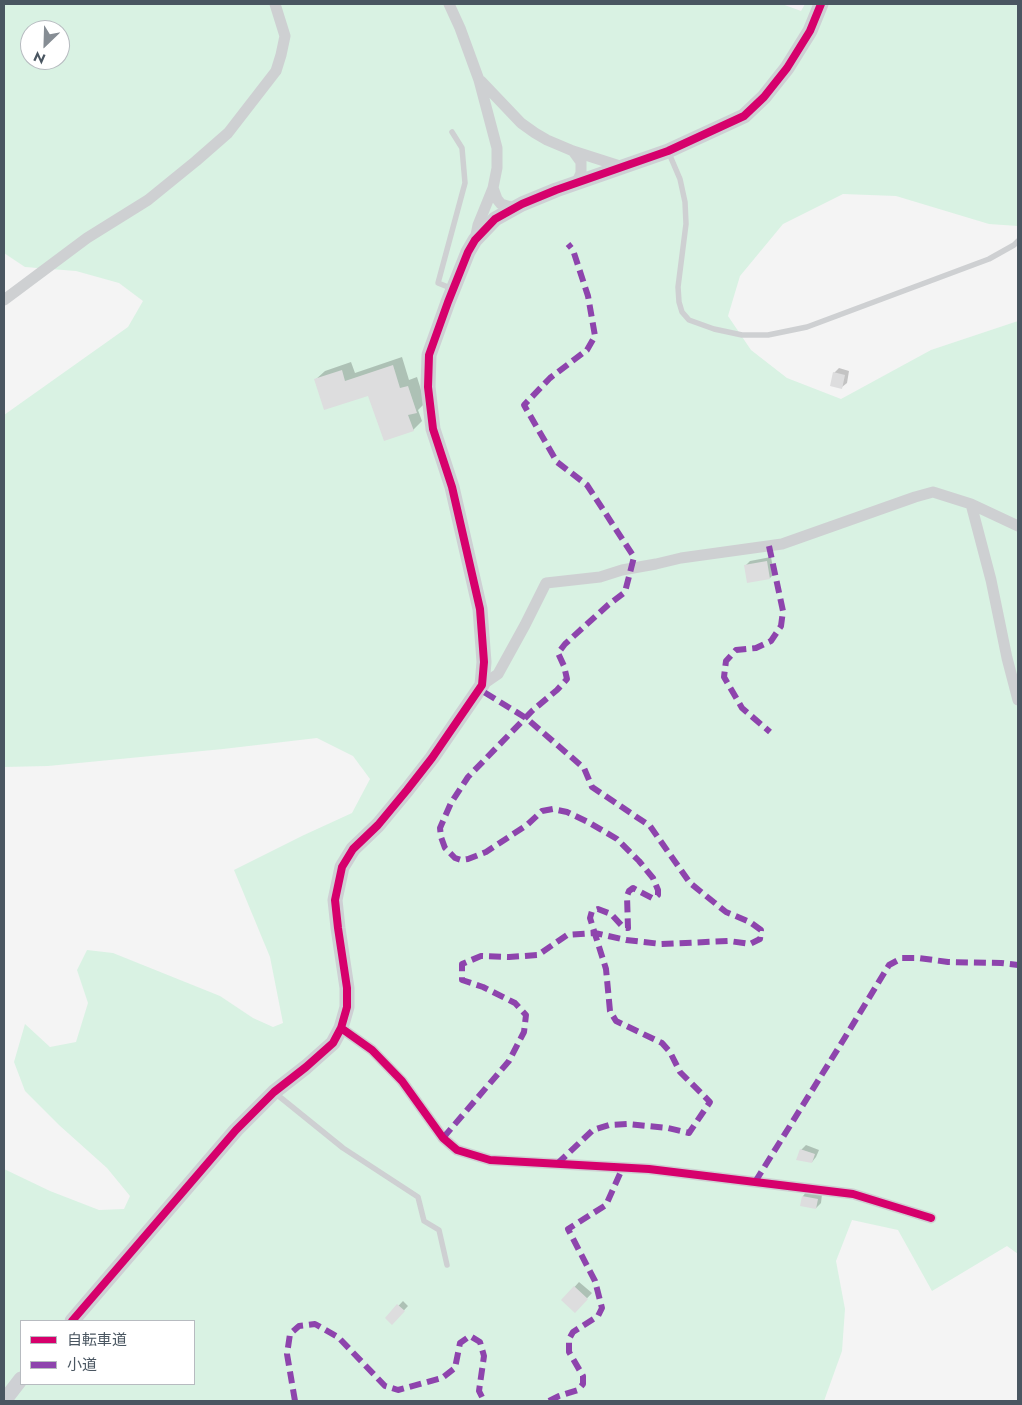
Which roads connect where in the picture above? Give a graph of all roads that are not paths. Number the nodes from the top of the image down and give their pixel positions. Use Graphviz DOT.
graph roads {
  1 [pos="275,4"];
  2 [pos="449,4"];
  3 [pos="821,4"];
  4 [pos="480,80"];
  5 [pos="452,132"];
  6 [pos="573,151"];
  7 [pos="668,151"];
  8 [pos="623,167"];
  9 [pos="576,184"];
  10 [pos="493,188"];
  11 [pos="514,208"];
  12 [pos="475,240"];
  13 [pos="1018,241"];
  14 [pos="453,289"];
  15 [pos="4,300"];
  16 [pos="971,504"];
  17 [pos="1018,526"];
  18 [pos="482,685"];
  19 [pos="1018,700"];
  20 [pos="341,1028"];
  21 [pos="274,1092"];
  22 [pos="931,1218"];
  23 [pos="447,1265"];
  24 [pos="73,1320"];
  25 [pos="20,1380"];
  26 [pos="4,1401"];
  1 -- 15 [label="street"];
  2 -- 4 [label="street"];
  3 -- 7 [label="street"];
  4 -- 6 [label="street"];
  4 -- 10 [label="street"];
  5 -- 14 [label="lane"];
  6 -- 8 [label="street"];
  6 -- 9 [label="street"];
  7 -- 8 [label="street"];
  7 -- 13 [label="lane"];
  8 -- 9 [label="street"];
  9 -- 11 [label="street"];
  10 -- 11 [label="street"];
  10 -- 12 [label="street"];
  11 -- 12 [label="street"];
  12 -- 14 [label="street"];
  14 -- 18 [label="street"];
  16 -- 17 [label="street"];
  16 -- 18 [label="street"];
  16 -- 19 [label="street"];
  18 -- 20 [label="street"];
  20 -- 21 [label="street"];
  20 -- 22 [label="street"];
  21 -- 23 [label="lane"];
  21 -- 24 [label="street"];
  25 -- 26 [label="street"];
}
